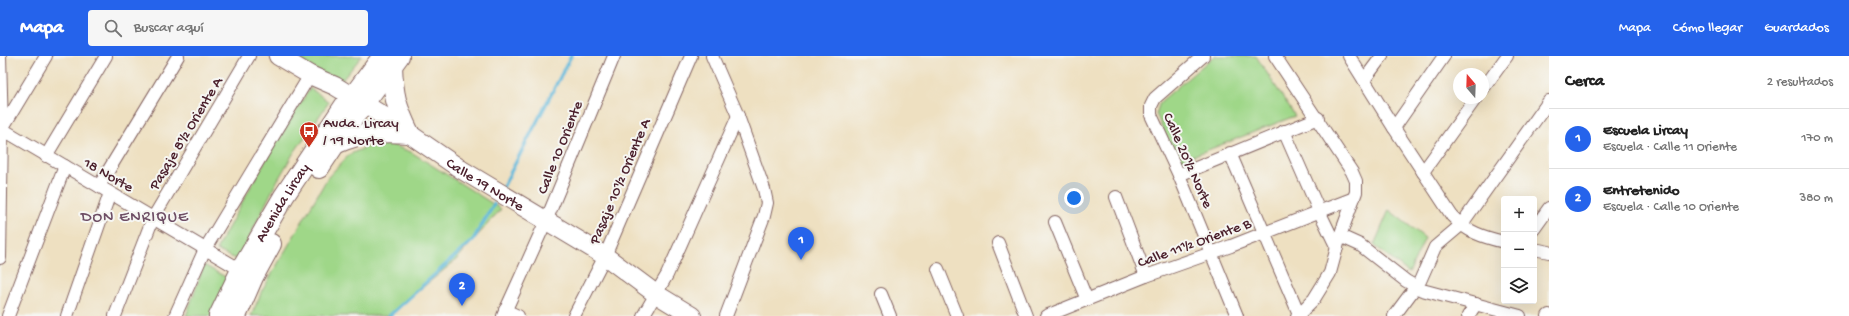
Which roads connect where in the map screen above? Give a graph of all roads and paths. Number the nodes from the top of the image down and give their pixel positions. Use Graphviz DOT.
graph roads {
  1 [pos="0,56"];
  2 [pos="46,56"];
  3 [pos="106,56"];
  4 [pos="178,56"];
  5 [pos="249,56"];
  6 [pos="278,56"];
  7 [pos="614,56"];
  8 [pos="691,56"];
  9 [pos="712,56"];
  10 [pos="1203,56"];
  11 [pos="1275,56"];
  12 [pos="1349,56"];
  13 [pos="1382,56"];
  14 [pos="1444,56"];
  15 [pos="1506,56"];
  16 [pos="392,59"];
  17 [pos="310,75"];
  18 [pos="1364,80"];
  19 [pos="1489,80"];
  20 [pos="357,100"];
  21 [pos="1549,101"];
  22 [pos="1472,104"];
  23 [pos="738,116"];
  24 [pos="1318,118"];
  25 [pos="1394,128"];
  26 [pos="2,129"];
  27 [pos="1284,131"];
  28 [pos="409,133"];
  29 [pos="337,143"];
  30 [pos="1230,153"];
  31 [pos="46,156"];
  32 [pos="65,166"];
  33 [pos="1423,172"];
  34 [pos="1179,175"];
  35 [pos="99,186"];
  36 [pos="110,193"];
  37 [pos="1116,197"];
  38 [pos="1354,198"];
  39 [pos="1549,208"];
  40 [pos="1319,211"];
  41 [pos="153,218"];
  42 [pos="546,221"];
  43 [pos="1055,222"];
  44 [pos="1461,225"];
  45 [pos="1537,225"];
  46 [pos="1264,233"];
  47 [pos="1501,241"];
  48 [pos="1339,242"];
  49 [pos="998,244"];
  50 [pos="205,249"];
  51 [pos="1537,250"];
  52 [pos="1549,252"];
  53 [pos="1212,253"];
  54 [pos="605,256"];
  55 [pos="0,258"];
  56 [pos="938,269"];
  57 [pos="241,270"];
  58 [pos="1146,276"];
  59 [pos="1416,287"];
  60 [pos="656,294"];
  61 [pos="881,294"];
  62 [pos="1087,300"];
  63 [pos="1476,304"];
  64 [pos="504,313"];
  65 [pos="1298,315"];
  66 [pos="8,316"];
  67 [pos="67,316"];
  68 [pos="115,316"];
  69 [pos="175,316"];
  70 [pos="219,316"];
  71 [pos="236,316"];
  72 [pos="518,316"];
  73 [pos="574,316"];
  74 [pos="643,316"];
  75 [pos="692,316"];
  76 [pos="726,316"];
  77 [pos="890,316"];
  78 [pos="957,316"];
  79 [pos="1026,316"];
  80 [pos="1046,316"];
  81 [pos="1237,316"];
  82 [pos="1394,316"];
  83 [pos="1468,316"];
  84 [pos="1520,316"];
  1 -- 26 [label="street"];
  2 -- 26 [label="street"];
  3 -- 31 [label="street"];
  4 -- 35 [label="street"];
  5 -- 41 [label="street, Pasaje 8½ Oriente A"];
  6 -- 17 [label="main road, Calle 19 Norte"];
  7 -- 42 [label="street, Calle 10 Oriente"];
  8 -- 54 [label="street, Pasaje 10½ Oriente A"];
  9 -- 23 [label="street"];
  10 -- 34 [label="street, Calle 20½ Norte"];
  11 -- 24 [label="street"];
  12 -- 18 [label="street"];
  13 -- 18 [label="street"];
  14 -- 25 [label="street"];
  15 -- 19 [label="street"];
  16 -- 20 [label="main road, Avenida Lircay"];
  16 -- 28 [label="main road"];
  17 -- 20 [label="main road, Calle 19 Norte"];
  17 -- 50 [label="street"];
  18 -- 25 [label="street"];
  20 -- 28 [label="main road, Calle 19 Norte"];
  20 -- 29 [label="main road, Avenida Lircay"];
  20 -- 57 [label="main road, Avenida Lircay"];
  21 -- 44 [label="street"];
  22 -- 33 [label="street"];
  23 -- 60 [label="street"];
  23 -- 76 [label="street"];
  24 -- 27 [label="street"];
  24 -- 38 [label="street"];
  25 -- 33 [label="street"];
  26 -- 31 [label="street, 18 Norte"];
  26 -- 55 [label="street"];
  27 -- 30 [label="street"];
  27 -- 40 [label="street"];
  28 -- 29 [label="main road"];
  28 -- 42 [label="main road, Calle 19 Norte"];
  29 -- 71 [label="main road, Avenida Lircay"];
  30 -- 34 [label="street"];
  30 -- 46 [label="street"];
  31 -- 32 [label="street, 18 Norte"];
  32 -- 35 [label="street, 18 Norte"];
  32 -- 66 [label="street"];
  33 -- 44 [label="street"];
  34 -- 53 [label="street, Calle 20½ Norte"];
  35 -- 36 [label="street, 18 Norte"];
  36 -- 41 [label="street, 18 Norte"];
  36 -- 67 [label="street"];
  37 -- 58 [label="street"];
  38 -- 40 [label="street, Calle 11½ Oriente B"];
  38 -- 48 [label="street"];
  39 -- 45 [label="street"];
  40 -- 46 [label="street, Calle 11½ Oriente B"];
  40 -- 48 [label="street"];
  41 -- 50 [label="street, 18 Norte"];
  41 -- 68 [label="street, Pasaje 8½ Oriente A"];
  42 -- 54 [label="main road, Calle 19 Norte"];
  42 -- 64 [label="street, Calle 10 Oriente"];
  43 -- 62 [label="street"];
  44 -- 47 [label="street"];
  44 -- 59 [label="street"];
  46 -- 53 [label="street, Calle 11½ Oriente B"];
  46 -- 65 [label="street"];
  48 -- 59 [label="street"];
  48 -- 65 [label="street"];
  49 -- 79 [label="street"];
  50 -- 57 [label="street, 18 Norte"];
  50 -- 69 [label="street"];
  51 -- 52 [label="street"];
  53 -- 58 [label="street, Calle 11½ Oriente B"];
  53 -- 81 [label="street, Calle 20½ Norte"];
  54 -- 60 [label="main road, Calle 19 Norte"];
  54 -- 73 [label="street, Pasaje 10½ Oriente A"];
  56 -- 78 [label="street"];
  57 -- 70 [label="main road, Avenida Lircay"];
  58 -- 62 [label="street, Calle 11½ Oriente B"];
  59 -- 63 [label="street"];
  59 -- 82 [label="street"];
  60 -- 74 [label="street"];
  60 -- 75 [label="main road, Calle 19 Norte"];
  61 -- 77 [label="street"];
  62 -- 80 [label="street, Calle 11½ Oriente B"];
  63 -- 83 [label="street"];
  63 -- 84 [label="street"];
  64 -- 72 [label="street"];
}
